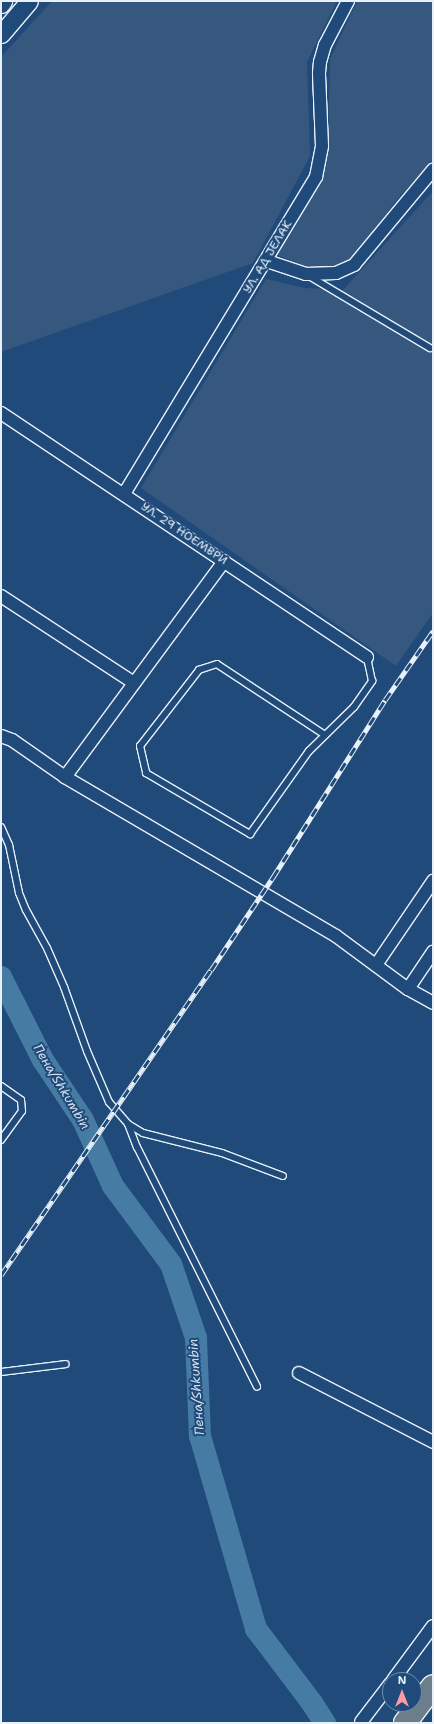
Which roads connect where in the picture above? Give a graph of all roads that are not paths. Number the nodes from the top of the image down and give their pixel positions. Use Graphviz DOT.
graph roads {
  1 [pos="3,1"];
  2 [pos="29,1"];
  3 [pos="348,1"];
  4 [pos="1,4"];
  5 [pos="1,34"];
  6 [pos="433,170"];
  7 [pos="267,260"];
  8 [pos="306,274"];
  9 [pos="430,348"];
  10 [pos="1,412"];
  11 [pos="124,494"];
  12 [pos="224,561"];
  13 [pos="1,596"];
  14 [pos="367,657"];
  15 [pos="134,683"];
  16 [pos="1,736"];
  17 [pos="325,736"];
  18 [pos="65,777"];
  19 [pos="1,827"];
  20 [pos="433,881"];
  21 [pos="433,952"];
  22 [pos="376,965"];
  23 [pos="408,989"];
  24 [pos="433,1003"];
  25 [pos="1,1086"];
  26 [pos="128,1124"];
  27 [pos="1,1140"];
  28 [pos="283,1176"];
  29 [pos="66,1364"];
  30 [pos="1,1372"];
  31 [pos="299,1373"];
  32 [pos="257,1387"];
  33 [pos="433,1442"];
  34 [pos="433,1626"];
  35 [pos="399,1672"];
  36 [pos="433,1686"];
  37 [pos="382,1694"];
  38 [pos="361,1722"];
  39 [pos="405,1723"];
  1 -- 4 [label="street"];
  2 -- 5 [label="street"];
  3 -- 7 [label="street, УЛ. АД ЈЕЛАК"];
  6 -- 8 [label="street"];
  7 -- 8 [label="street"];
  7 -- 11 [label="street, УЛ. АД ЈЕЛАК"];
  8 -- 9 [label="lane"];
  10 -- 11 [label="street, УЛ. 29 НОЕМВРИ"];
  11 -- 12 [label="street, УЛ. 29 НОЕМВРИ"];
  12 -- 14 [label="street, УЛ. 29 НОЕМВРИ"];
  12 -- 15 [label="street"];
  13 -- 15 [label="street"];
  14 -- 17 [label="lane"];
  15 -- 18 [label="street"];
  16 -- 18 [label="street"];
  17 -- 17 [label="lane"];
  18 -- 22 [label="street"];
  19 -- 26 [label="lane"];
  20 -- 22 [label="street"];
  21 -- 23 [label="street"];
  22 -- 23 [label="street"];
  23 -- 24 [label="street"];
  25 -- 27 [label="lane"];
  26 -- 28 [label="lane"];
  26 -- 32 [label="lane"];
  29 -- 30 [label="lane"];
  31 -- 33 [label="street"];
  34 -- 35 [label="street"];
  36 -- 39 [label="highway"];
  37 -- 38 [label="street"];
}
